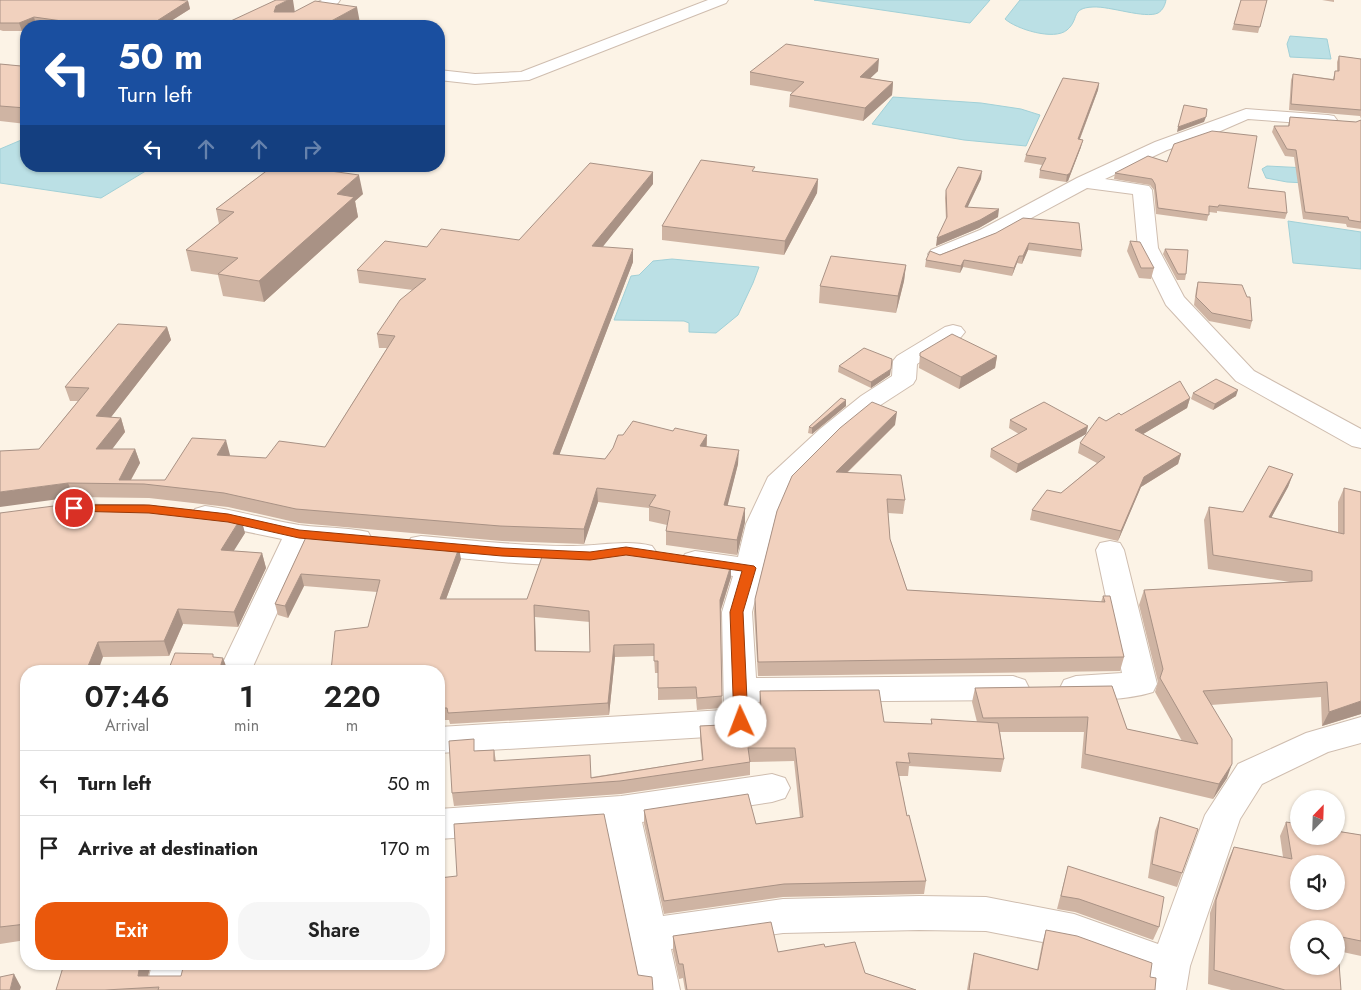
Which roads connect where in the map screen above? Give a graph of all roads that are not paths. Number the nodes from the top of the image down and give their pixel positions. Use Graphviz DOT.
graph roads {
  1 [pos="333,0"];
  2 [pos="721,0"];
  3 [pos="296,20"];
  4 [pos="445,76"];
  5 [pos="1344,122"];
  6 [pos="1084,182"];
  7 [pos="938,254"];
  8 [pos="952,332"];
  9 [pos="1361,440"];
  10 [pos="179,512"];
  11 [pos="299,534"];
  12 [pos="1110,550"];
  13 [pos="750,568"];
  14 [pos="238,665"];
  15 [pos="740,690"];
  16 [pos="1361,730"];
  17 [pos="445,740"];
  18 [pos="772,788"];
  19 [pos="621,811"];
  20 [pos="445,824"];
  21 [pos="648,935"];
  22 [pos="171,970"];
  23 [pos="1168,978"];
  24 [pos="166,990"];
  25 [pos="660,990"];
  1 -- 3 [label="street"];
  2 -- 4 [label="street"];
  5 -- 6 [label="street"];
  6 -- 7 [label="street"];
  6 -- 9 [label="street"];
  8 -- 13 [label="street"];
  10 -- 11 [label="street"];
  11 -- 13 [label="street"];
  11 -- 14 [label="street"];
  12 -- 15 [label="street"];
  13 -- 15 [label="street"];
  15 -- 17 [label="street"];
  16 -- 23 [label="street"];
  18 -- 19 [label="street"];
  19 -- 20 [label="street"];
  19 -- 21 [label="street"];
  21 -- 23 [label="street"];
  21 -- 25 [label="street"];
  22 -- 24 [label="street"];
}
